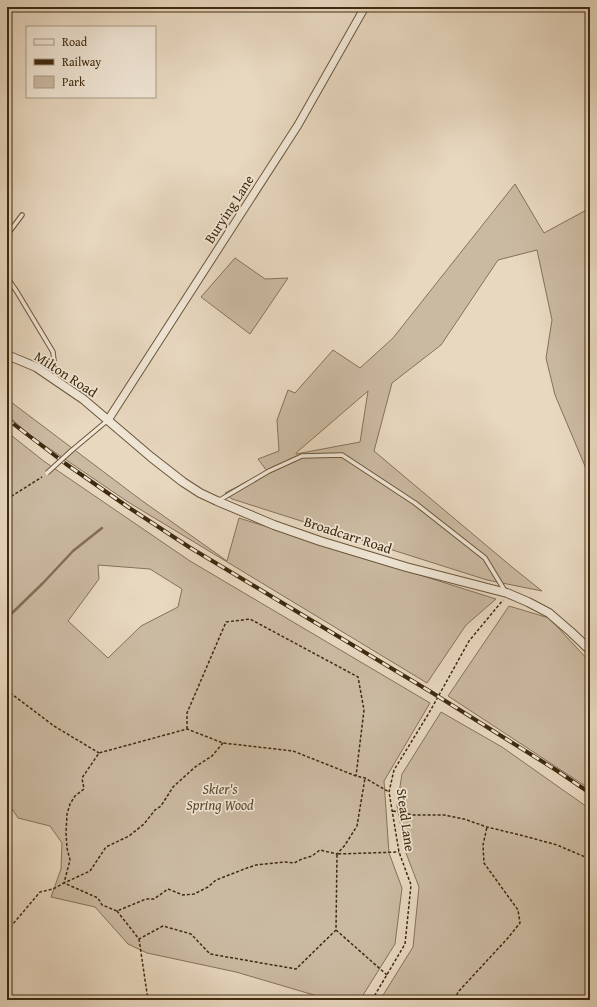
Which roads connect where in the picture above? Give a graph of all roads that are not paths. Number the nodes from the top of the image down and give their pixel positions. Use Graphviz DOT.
graph roads {
  1 [pos="365,7"];
  2 [pos="22,215"];
  3 [pos="7,235"];
  4 [pos="7,278"];
  5 [pos="7,355"];
  6 [pos="57,380"];
  7 [pos="108,420"];
  8 [pos="47,473"];
  9 [pos="217,501"];
  10 [pos="507,593"];
  11 [pos="590,650"];
  1 -- 7 [label="street, Burying Lane"];
  2 -- 3 [label="lane"];
  4 -- 6 [label="lane"];
  5 -- 6 [label="street, Milton Road"];
  6 -- 7 [label="street, Milton Road"];
  7 -- 8 [label="lane, bridge"];
  7 -- 9 [label="street, Broadcarr Road"];
  9 -- 10 [label="street, Broadcarr Road"];
  9 -- 10 [label="lane"];
  10 -- 11 [label="street, Broadcarr Road"];
}
